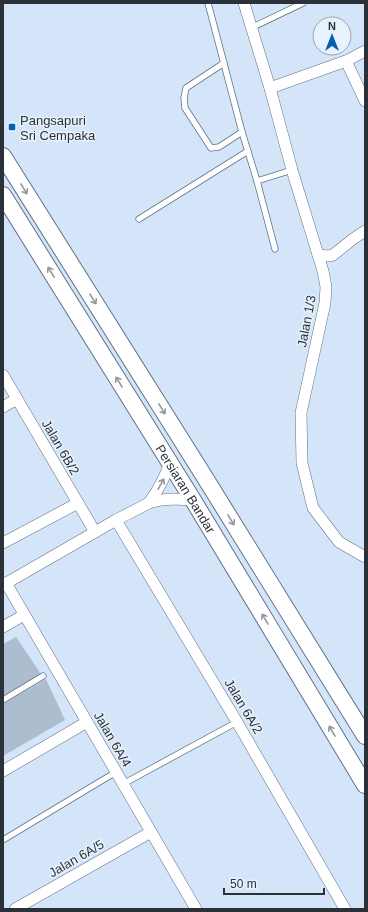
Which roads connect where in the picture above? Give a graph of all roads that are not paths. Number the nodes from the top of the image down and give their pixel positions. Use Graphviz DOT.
graph roads {
  1 [pos="208,3"];
  2 [pos="244,3"];
  3 [pos="303,3"];
  4 [pos="251,28"];
  5 [pos="365,51"];
  6 [pos="346,62"];
  7 [pos="224,63"];
  8 [pos="270,88"];
  9 [pos="365,101"];
  10 [pos="242,132"];
  11 [pos="248,151"];
  12 [pos="3,156"];
  13 [pos="292,170"];
  14 [pos="257,181"];
  15 [pos="3,195"];
  16 [pos="139,219"];
  17 [pos="365,231"];
  18 [pos="275,250"];
  19 [pos="318,255"];
  20 [pos="3,375"];
  21 [pos="17,399"];
  22 [pos="3,407"];
  23 [pos="170,463"];
  24 [pos="193,500"];
  25 [pos="78,503"];
  26 [pos="148,503"];
  27 [pos="116,520"];
  28 [pos="94,532"];
  29 [pos="3,543"];
  30 [pos="365,557"];
  31 [pos="4,584"];
  32 [pos="24,615"];
  33 [pos="3,627"];
  34 [pos="43,676"];
  35 [pos="3,700"];
  36 [pos="87,722"];
  37 [pos="237,722"];
  38 [pos="365,736"];
  39 [pos="3,771"];
  40 [pos="116,772"];
  41 [pos="123,784"];
  42 [pos="365,785"];
  43 [pos="151,832"];
  44 [pos="3,840"];
  45 [pos="20,908"];
  46 [pos="196,909"];
  47 [pos="344,909"];
  1 -- 7 [label="lane"];
  2 -- 4 [label="street, Jalan 1/3"];
  3 -- 4 [label="lane"];
  4 -- 8 [label="street, Jalan 1/3"];
  5 -- 6 [label="street"];
  6 -- 8 [label="street"];
  6 -- 9 [label="street"];
  7 -- 10 [label="lane"];
  7 -- 10 [label="lane"];
  8 -- 13 [label="street, Jalan 1/3"];
  10 -- 11 [label="lane"];
  11 -- 14 [label="lane"];
  11 -- 16 [label="lane"];
  12 -- 38 [label="main road, Persiaran Bandar, one-way"];
  13 -- 14 [label="lane"];
  13 -- 19 [label="street, Jalan 1/3"];
  14 -- 18 [label="lane"];
  23 -- 15 [label="main road, Persiaran Bandar, one-way"];
  17 -- 19 [label="street"];
  19 -- 30 [label="street, Jalan 1/3"];
  20 -- 21 [label="street, Jalan 6B/2"];
  21 -- 22 [label="street"];
  21 -- 25 [label="street, Jalan 6B/2"];
  23 -- 24 [label="main road, Persiaran Bandar"];
  26 -- 23 [label="street, one-way"];
  24 -- 26 [label="street"];
  42 -- 24 [label="main road, Persiaran Bandar, one-way"];
  25 -- 28 [label="street, Jalan 6B/2"];
  25 -- 29 [label="street"];
  26 -- 27 [label="street"];
  27 -- 28 [label="street"];
  27 -- 37 [label="street, Jalan 6A/2"];
  28 -- 31 [label="street"];
  31 -- 32 [label="street, Jalan 6A/4"];
  32 -- 33 [label="street"];
  32 -- 36 [label="street, Jalan 6A/4"];
  34 -- 35 [label="lane"];
  36 -- 39 [label="street"];
  36 -- 40 [label="street, Jalan 6A/4"];
  37 -- 41 [label="lane"];
  37 -- 47 [label="street, Jalan 6A/2"];
  40 -- 41 [label="street, Jalan 6A/4"];
  40 -- 44 [label="lane"];
  41 -- 43 [label="street, Jalan 6A/4"];
  43 -- 45 [label="street, Jalan 6A/5"];
  43 -- 46 [label="street, Jalan 6A/4"];
}
